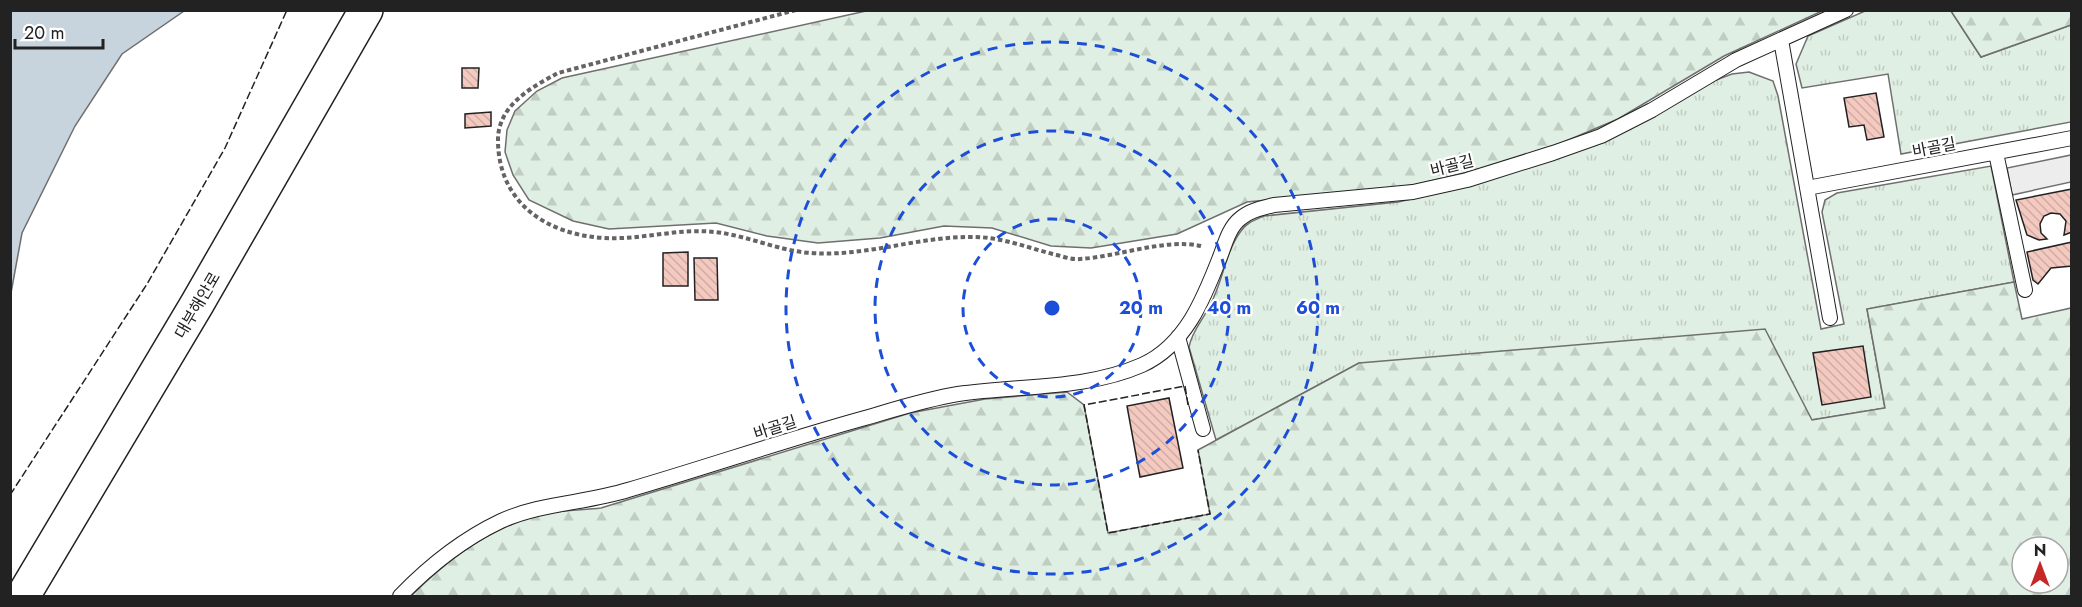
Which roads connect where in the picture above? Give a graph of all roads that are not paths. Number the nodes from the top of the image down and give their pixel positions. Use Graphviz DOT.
graph roads {
  1 [pos="366,10"];
  2 [pos="1846,10"];
  3 [pos="1781,40"];
  4 [pos="2072,138"];
  5 [pos="1996,153"];
  6 [pos="1807,188"];
  7 [pos="2025,290"];
  8 [pos="1830,318"];
  9 [pos="1178,337"];
  10 [pos="1203,429"];
  11 [pos="23,597"];
  12 [pos="400,597"];
  1 -- 11 [label="street, 대부해안로"];
  2 -- 3 [label="lane, 바골길"];
  3 -- 6 [label="lane"];
  3 -- 9 [label="lane, 바골길"];
  4 -- 5 [label="lane, 바골길"];
  5 -- 6 [label="lane, 바골길"];
  5 -- 7 [label="lane"];
  6 -- 8 [label="lane"];
  9 -- 10 [label="lane"];
  9 -- 12 [label="lane, 바골길"];
}
